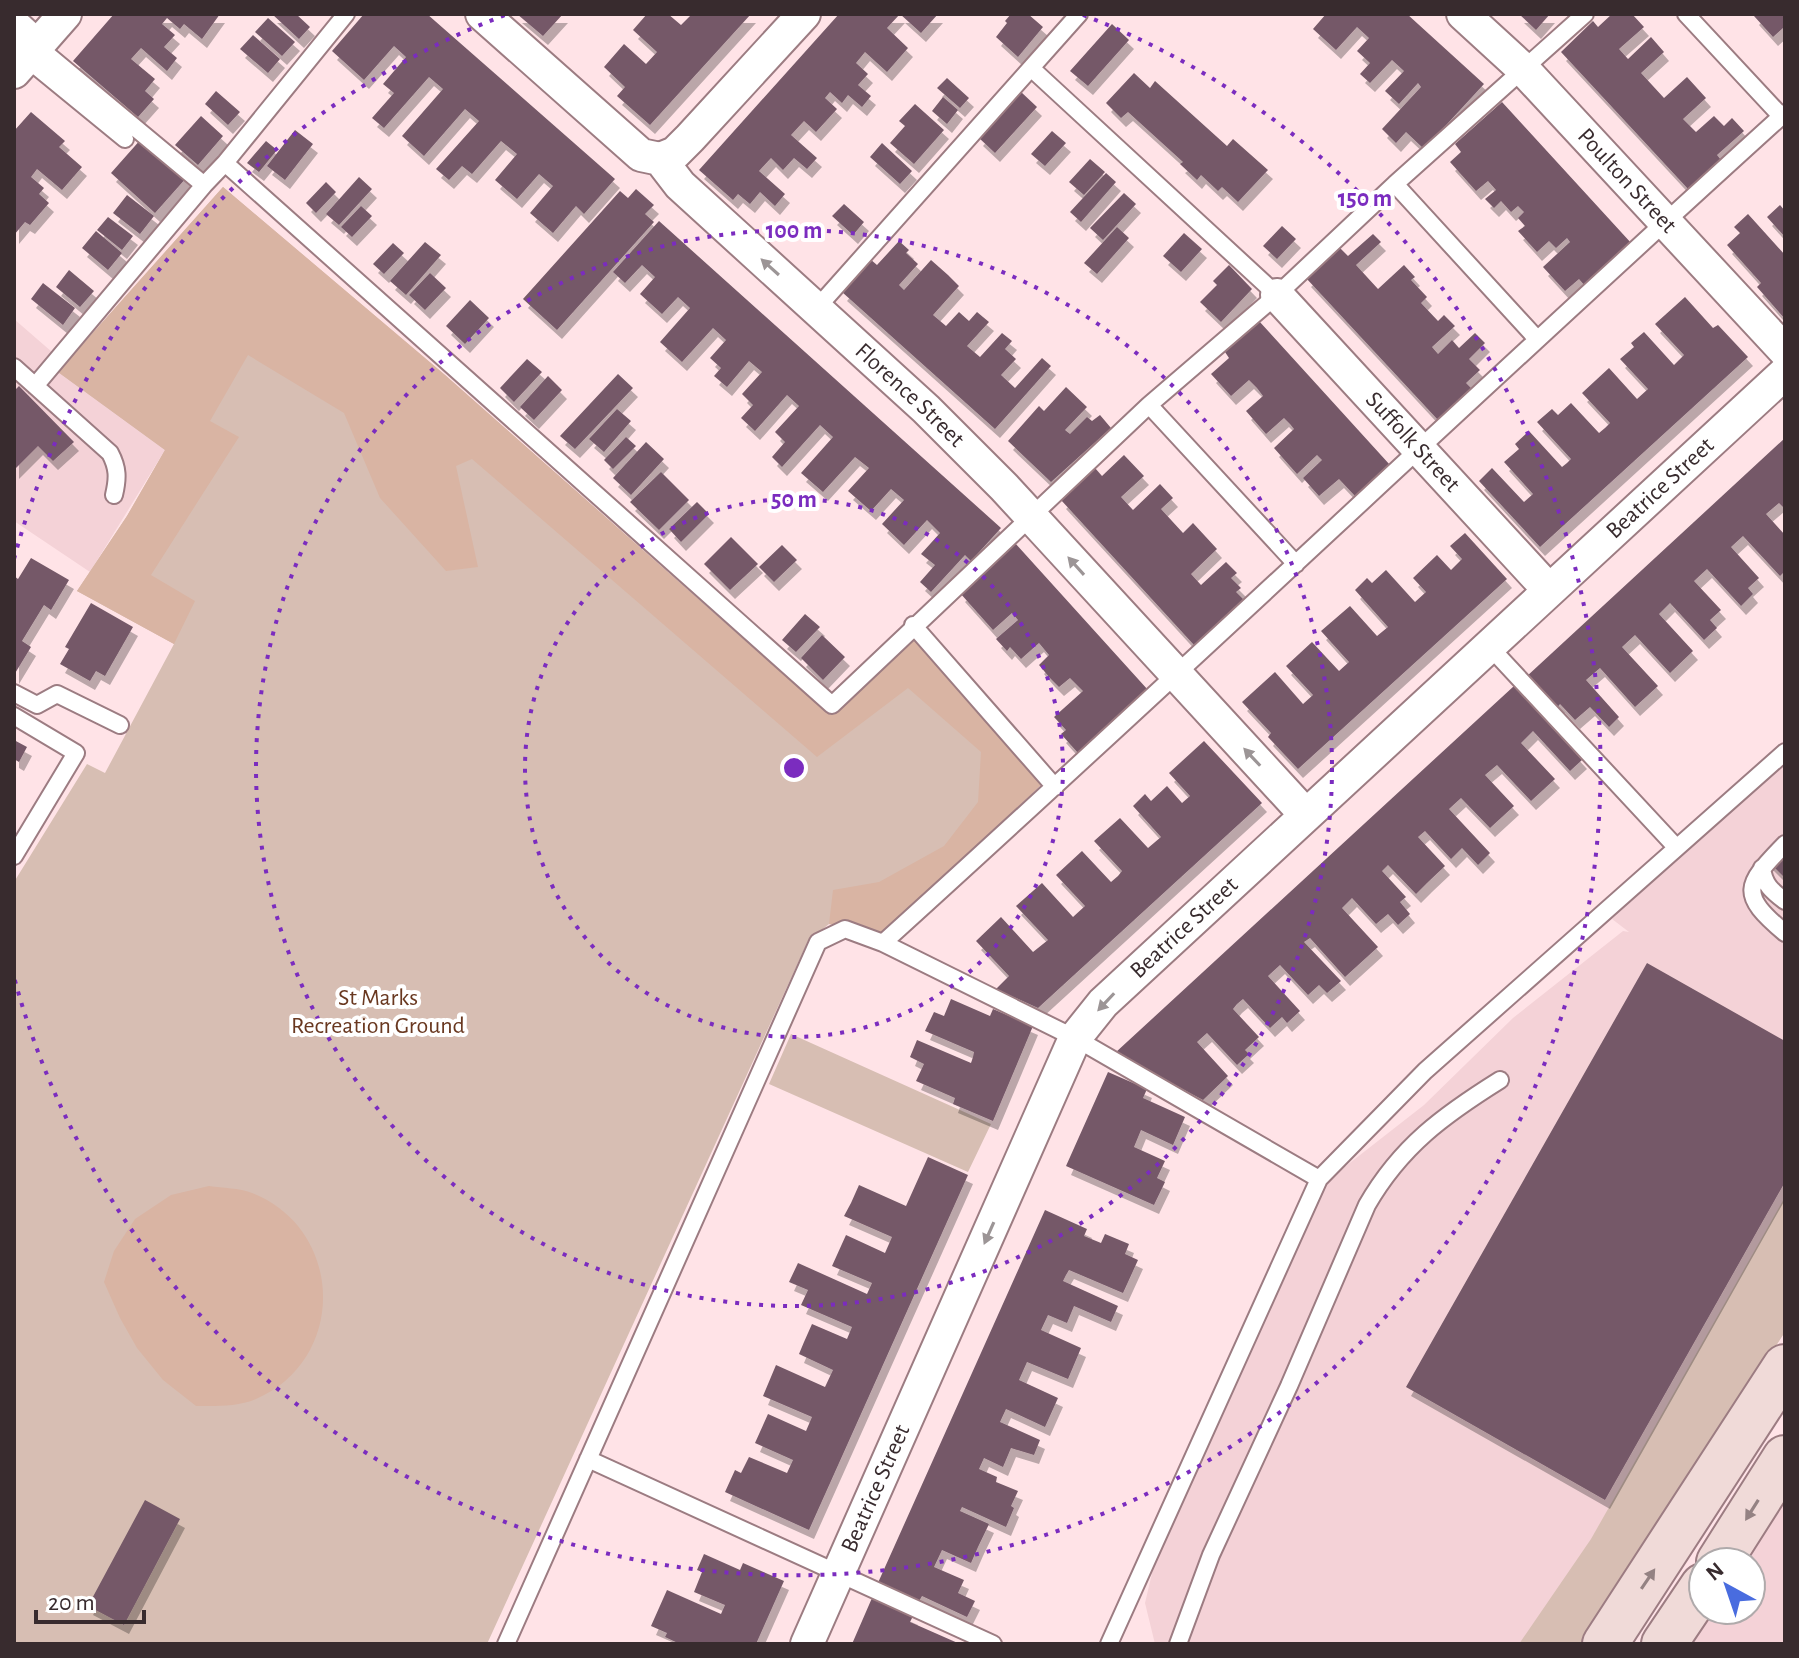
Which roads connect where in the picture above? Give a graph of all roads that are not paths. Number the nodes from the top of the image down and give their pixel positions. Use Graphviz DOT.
graph roads {
  1 [pos="65,14"];
  2 [pos="346,14"];
  3 [pos="804,14"];
  4 [pos="1079,14"];
  5 [pos="1463,14"];
  6 [pos="1585,14"];
  7 [pos="1686,14"];
  8 [pos="489,16"];
  9 [pos="23,50"];
  10 [pos="1031,68"];
  11 [pos="1523,69"];
  12 [pos="1783,114"];
  13 [pos="125,139"];
  14 [pos="660,159"];
  15 [pos="225,163"];
  16 [pos="1395,184"];
  17 [pos="204,185"];
  18 [pos="1664,220"];
  19 [pos="1277,295"];
  20 [pos="816,309"];
  21 [pos="1537,339"];
  22 [pos="1785,351"];
  23 [pos="14,367"];
  24 [pos="1785,373"];
  25 [pos="35,386"];
  26 [pos="1149,405"];
  27 [pos="1418,448"];
  28 [pos="114,495"];
  29 [pos="1030,516"];
  30 [pos="1296,564"];
  31 [pos="1549,590"];
  32 [pos="913,625"];
  33 [pos="1489,646"];
  34 [pos="1176,675"];
  35 [pos="14,693"];
  36 [pos="14,716"];
  37 [pos="120,725"];
  38 [pos="1785,752"];
  39 [pos="1055,787"];
  40 [pos="1305,814"];
  41 [pos="1785,844"];
  42 [pos="1676,847"];
  43 [pos="14,856"];
  44 [pos="1762,868"];
  45 [pos="1785,901"];
  46 [pos="1785,933"];
  47 [pos="883,943"];
  48 [pos="1075,1038"];
  49 [pos="1500,1080"];
  50 [pos="1319,1179"];
  51 [pos="1785,1367"];
  52 [pos="1785,1458"];
  53 [pos="588,1459"];
  54 [pos="1729,1546"];
  55 [pos="838,1572"];
  56 [pos="1687,1610"];
  57 [pos="506,1644"];
  58 [pos="807,1644"];
  59 [pos="993,1644"];
  60 [pos="1109,1644"];
  61 [pos="1178,1644"];
  62 [pos="1605,1644"];
  63 [pos="1664,1644"];
  1 -- 9 [label="street"];
  2 -- 15 [label="lane"];
  3 -- 14 [label="street"];
  4 -- 10 [label="lane"];
  5 -- 11 [label="street, Poulton Street"];
  6 -- 11 [label="lane"];
  7 -- 12 [label="lane"];
  8 -- 14 [label="street, Florence Street"];
  9 -- 13 [label="lane"];
  9 -- 17 [label="lane"];
  10 -- 19 [label="lane"];
  10 -- 20 [label="lane"];
  11 -- 16 [label="lane"];
  11 -- 18 [label="street, Poulton Street"];
  12 -- 18 [label="lane"];
  20 -- 14 [label="street, Florence Street, one-way"];
  15 -- 17 [label="lane"];
  15 -- 32 [label="lane"];
  16 -- 19 [label="lane"];
  16 -- 21 [label="lane"];
  17 -- 25 [label="lane"];
  18 -- 21 [label="lane"];
  18 -- 22 [label="street, Poulton Street"];
  19 -- 26 [label="lane"];
  19 -- 27 [label="street, Suffolk Street"];
  20 -- 29 [label="street, Florence Street"];
  21 -- 27 [label="lane"];
  23 -- 25 [label="lane"];
  24 -- 31 [label="street, Beatrice Street"];
  25 -- 28 [label="lane"];
  26 -- 29 [label="lane"];
  26 -- 30 [label="lane"];
  27 -- 30 [label="lane"];
  27 -- 31 [label="street, Suffolk Street"];
  29 -- 32 [label="lane"];
  34 -- 29 [label="street, Florence Street, one-way"];
  30 -- 34 [label="lane"];
  31 -- 33 [label="street, Beatrice Street"];
  32 -- 39 [label="lane"];
  33 -- 40 [label="street, Beatrice Street"];
  33 -- 42 [label="lane"];
  34 -- 39 [label="lane"];
  40 -- 34 [label="street, Florence Street, one-way"];
  35 -- 37 [label="lane"];
  36 -- 43 [label="lane"];
  38 -- 42 [label="lane"];
  39 -- 47 [label="lane"];
  40 -- 48 [label="street, Beatrice Street, one-way"];
  41 -- 44 [label="lane"];
  42 -- 50 [label="lane"];
  44 -- 45 [label="lane"];
  44 -- 46 [label="lane"];
  47 -- 48 [label="lane"];
  47 -- 53 [label="lane"];
  48 -- 50 [label="lane"];
  48 -- 55 [label="street, Beatrice Street, one-way"];
  49 -- 61 [label="lane"];
  50 -- 60 [label="lane"];
  62 -- 51 [label="main road, one-way"];
  52 -- 54 [label="main road, one-way"];
  53 -- 55 [label="lane"];
  53 -- 57 [label="lane"];
  55 -- 58 [label="street, Beatrice Street"];
  55 -- 59 [label="lane"];
  56 -- 63 [label="main road"];
}
